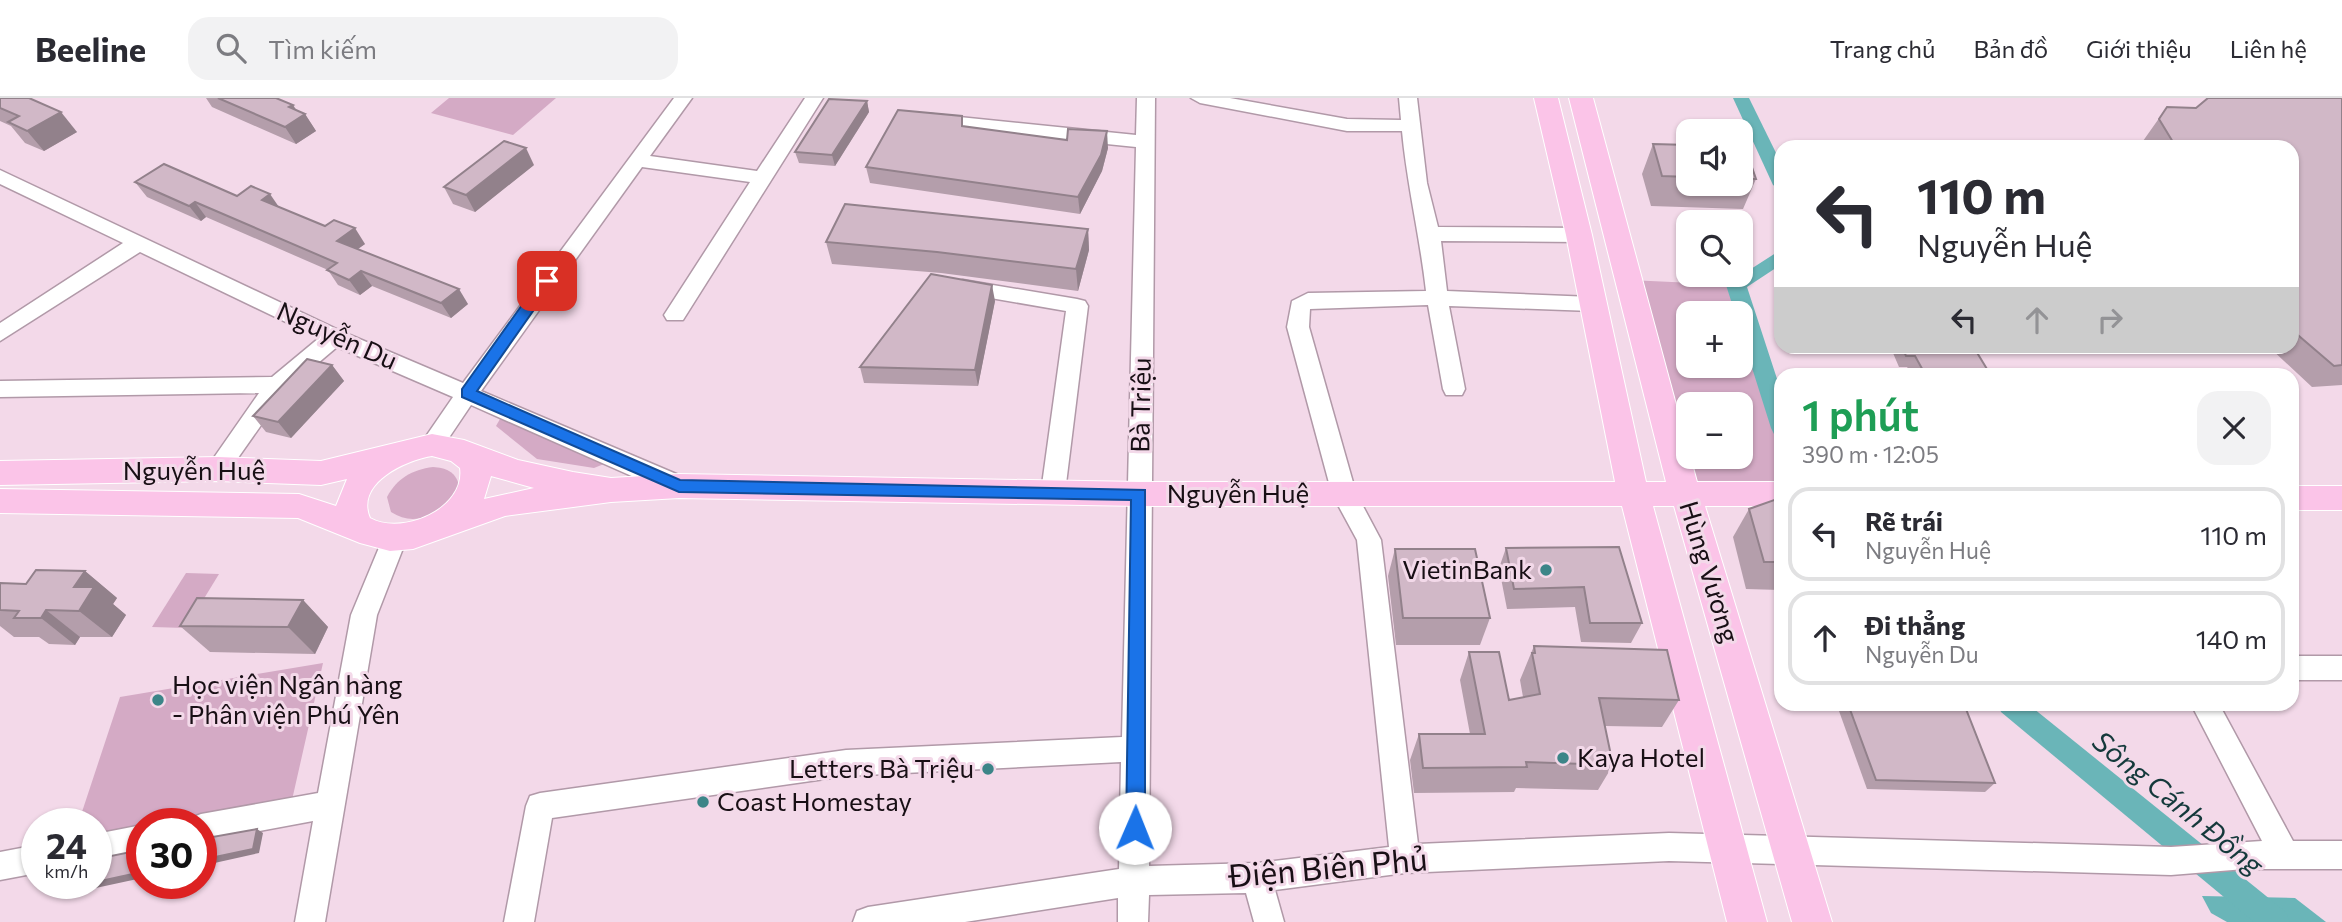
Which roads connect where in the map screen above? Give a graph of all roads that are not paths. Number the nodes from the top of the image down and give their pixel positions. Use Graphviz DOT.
graph roads {
  1 [pos="683,98"];
  2 [pos="814,98"];
  3 [pos="1146,98"];
  4 [pos="1200,98"];
  5 [pos="1408,98"];
  6 [pos="1546,98"];
  7 [pos="1581,98"];
  8 [pos="907,118"];
  9 [pos="1411,126"];
  10 [pos="1146,142"];
  11 [pos="637,160"];
  12 [pos="0,176"];
  13 [pos="763,178"];
  14 [pos="1430,234"];
  15 [pos="1579,234"];
  16 [pos="1617,236"];
  17 [pos="137,244"];
  18 [pos="941,283"];
  19 [pos="1437,298"];
  20 [pos="1592,304"];
  21 [pos="675,315"];
  22 [pos="0,333"];
  23 [pos="335,337"];
  24 [pos="277,385"];
  25 [pos="0,389"];
  26 [pos="1454,389"];
  27 [pos="467,393"];
  28 [pos="432,445"];
  29 [pos="464,452"];
  30 [pos="386,459"];
  31 [pos="218,469"];
  32 [pos="162,471"];
  33 [pos="0,473"];
  34 [pos="679,486"];
  35 [pos="611,490"];
  36 [pos="1053,492"];
  37 [pos="1139,494"];
  38 [pos="1343,494"];
  39 [pos="1686,494"];
  40 [pos="1771,494"];
  41 [pos="1636,495"];
  42 [pos="2299,498"];
  43 [pos="2342,498"];
  44 [pos="0,500"];
  45 [pos="146,502"];
  46 [pos="436,527"];
  47 [pos="360,528"];
  48 [pos="395,538"];
  49 [pos="2299,668"];
  50 [pos="2342,668"];
  51 [pos="2209,711"];
  52 [pos="1136,749"];
  53 [pos="331,804"];
  54 [pos="217,825"];
  55 [pos="1726,849"];
  56 [pos="1791,851"];
  57 [pos="2284,854"];
  58 [pos="2342,855"];
  59 [pos="1405,859"];
  60 [pos="21,862"];
  61 [pos="0,866"];
  62 [pos="1257,878"];
  63 [pos="1135,881"];
  64 [pos="310,922"];
  65 [pos="519,922"];
  66 [pos="867,922"];
  67 [pos="1133,922"];
  68 [pos="1269,922"];
  69 [pos="1747,922"];
  70 [pos="1812,922"];
  1 -- 11 [label="street"];
  2 -- 13 [label="street"];
  3 -- 10 [label="street, Bà Triệu"];
  4 -- 9 [label="street"];
  5 -- 9 [label="street"];
  6 -- 15 [label="main road, Hùng Vương"];
  7 -- 16 [label="main road, Hùng Vương"];
  8 -- 10 [label="street"];
  9 -- 14 [label="street"];
  10 -- 37 [label="street, Bà Triệu"];
  11 -- 13 [label="street"];
  11 -- 27 [label="street"];
  12 -- 17 [label="street, Nguyễn Du"];
  13 -- 21 [label="street"];
  14 -- 15 [label="street"];
  14 -- 19 [label="street"];
  15 -- 16 [label="main road"];
  15 -- 20 [label="main road, Hùng Vương"];
  16 -- 39 [label="main road, Hùng Vương"];
  17 -- 22 [label="street"];
  17 -- 23 [label="street, Nguyễn Du"];
  18 -- 36 [label="street"];
  19 -- 20 [label="street"];
  19 -- 26 [label="street"];
  19 -- 38 [label="street"];
  20 -- 41 [label="main road, Hùng Vương"];
  23 -- 24 [label="street"];
  23 -- 27 [label="street, Nguyễn Du"];
  24 -- 25 [label="street"];
  24 -- 31 [label="street"];
  27 -- 28 [label="street"];
  27 -- 34 [label="street, Nguyễn Du"];
  28 -- 29 [label="main road"];
  28 -- 30 [label="main road"];
  29 -- 35 [label="main road"];
  29 -- 46 [label="main road"];
  30 -- 31 [label="main road, Nguyễn Huệ"];
  30 -- 47 [label="main road"];
  31 -- 32 [label="main road, Nguyễn Huệ"];
  32 -- 33 [label="main road, Nguyễn Huệ"];
  32 -- 45 [label="main road"];
  34 -- 35 [label="main road, Nguyễn Huệ"];
  34 -- 36 [label="main road, Nguyễn Huệ"];
  35 -- 46 [label="main road"];
  36 -- 37 [label="main road, Nguyễn Huệ"];
  37 -- 38 [label="main road, Nguyễn Huệ"];
  37 -- 52 [label="street, Bà Triệu"];
  38 -- 41 [label="main road, Nguyễn Huệ"];
  38 -- 59 [label="street"];
  39 -- 40 [label="main road, Nguyễn Huệ"];
  39 -- 41 [label="main road, Nguyễn Huệ"];
  39 -- 56 [label="main road, Hùng Vương"];
  41 -- 55 [label="main road, Hùng Vương"];
  42 -- 43 [label="main road"];
  44 -- 45 [label="main road, Nguyễn Huệ"];
  45 -- 47 [label="main road, Nguyễn Huệ"];
  46 -- 48 [label="main road"];
  47 -- 48 [label="main road"];
  48 -- 53 [label="street"];
  49 -- 50 [label="street"];
  51 -- 57 [label="street"];
  52 -- 63 [label="street, Bà Triệu"];
  52 -- 65 [label="street"];
  53 -- 54 [label="street"];
  53 -- 64 [label="street"];
  55 -- 56 [label="street, Điện Biên Phủ"];
  55 -- 59 [label="street, Điện Biên Phủ"];
  55 -- 69 [label="main road, Hùng Vương"];
  56 -- 57 [label="street, Điện Biên Phủ"];
  56 -- 70 [label="main road, Hùng Vương"];
  57 -- 58 [label="street"];
  59 -- 62 [label="street, Điện Biên Phủ"];
  60 -- 61 [label="street"];
  62 -- 63 [label="street, Điện Biên Phủ"];
  62 -- 68 [label="street"];
  63 -- 66 [label="street, Điện Biên Phủ"];
  63 -- 67 [label="street, Bà Triệu"];
}
